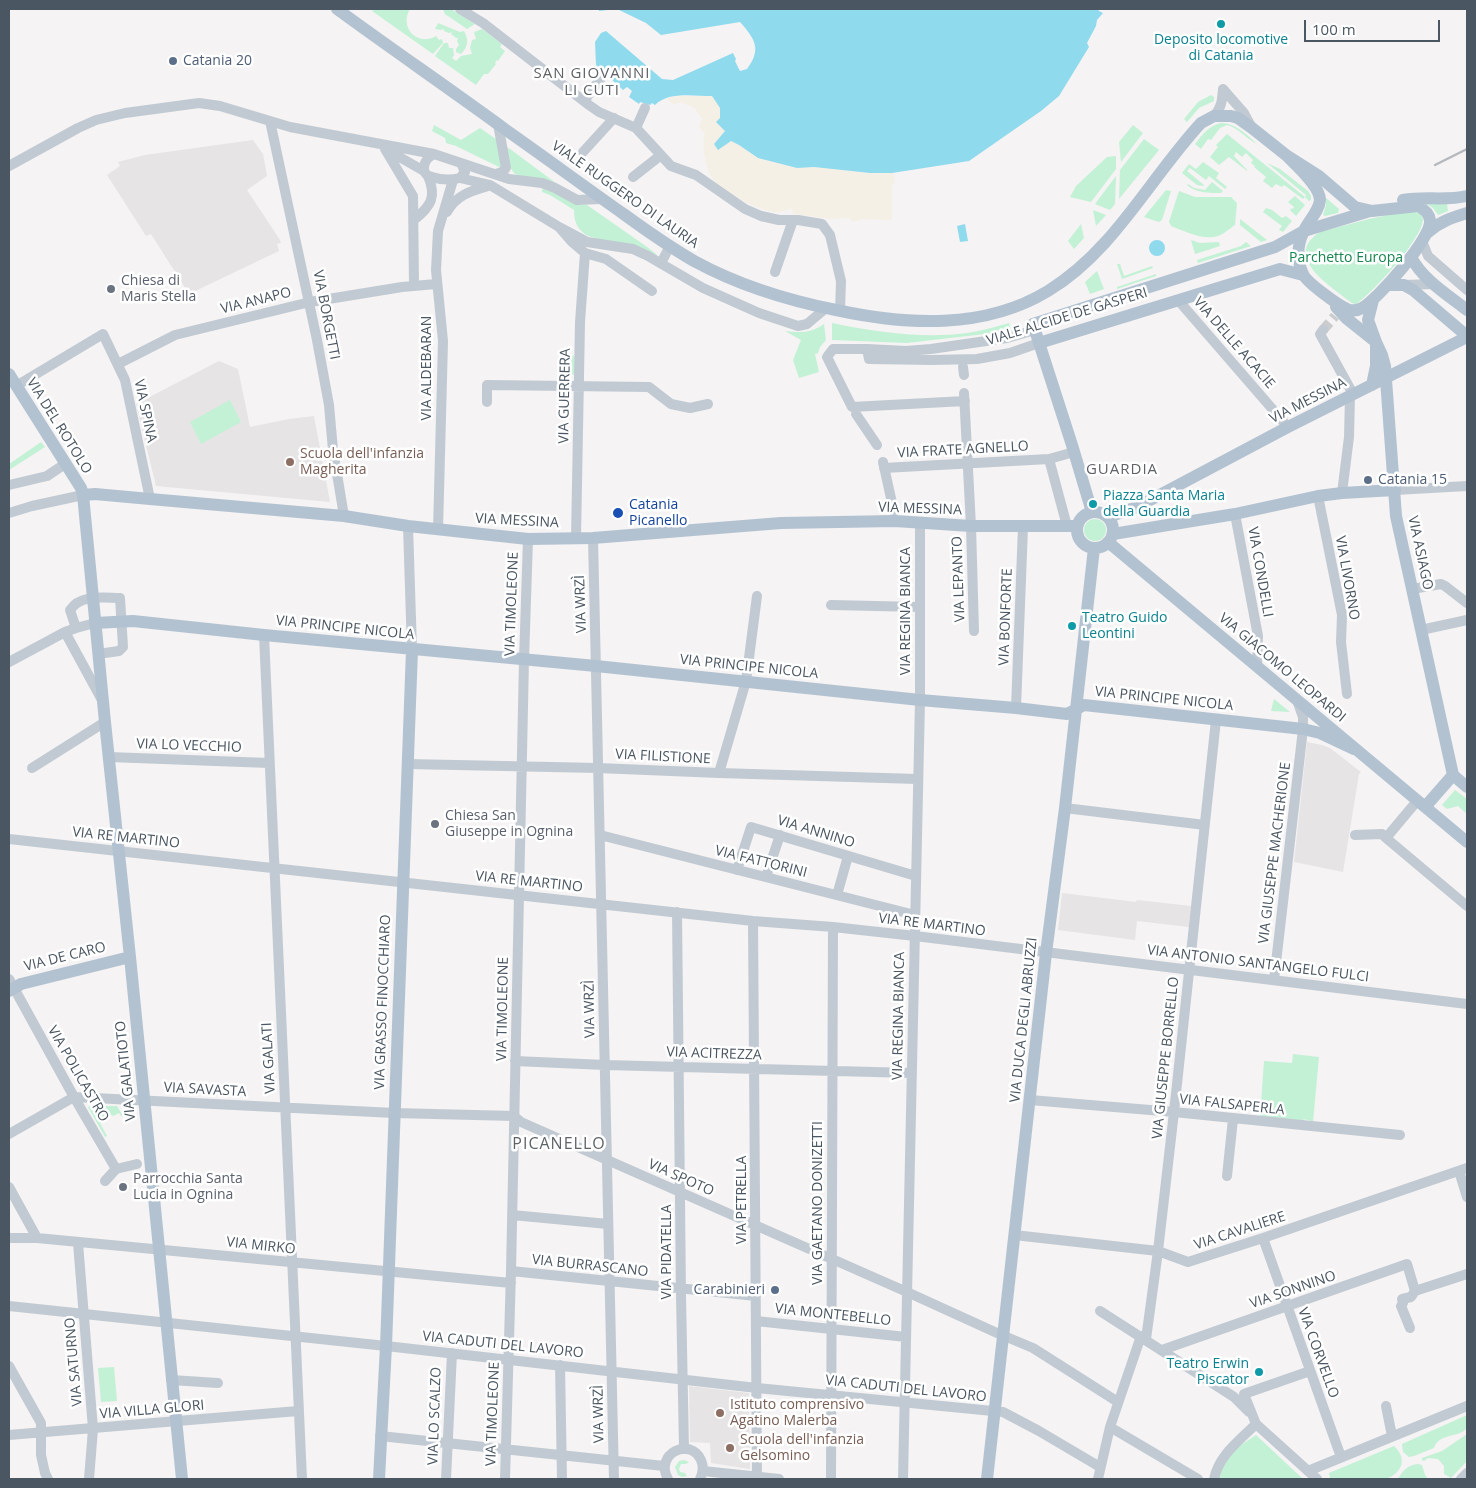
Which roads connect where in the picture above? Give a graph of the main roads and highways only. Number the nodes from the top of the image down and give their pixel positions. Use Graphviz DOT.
graph roads {
  1 [pos="344,11"];
  2 [pos="1286,155"];
  3 [pos="1467,196"];
  4 [pos="1372,211"];
  5 [pos="1467,213"];
  6 [pos="1304,231"];
  7 [pos="1425,237"];
  8 [pos="1411,257"];
  9 [pos="1303,275"];
  10 [pos="1168,281"];
  11 [pos="1388,284"];
  12 [pos="1328,297"];
  13 [pos="1176,300"];
  14 [pos="1373,300"];
  15 [pos="1467,310"];
  16 [pos="1467,336"];
  17 [pos="1376,342"];
  18 [pos="1039,343"];
  19 [pos="9,374"];
  20 [pos="1386,379"];
  21 [pos="1372,385"];
  22 [pos="1395,490"];
  23 [pos="83,495"];
  24 [pos="1092,512"];
  25 [pos="1108,517"];
  26 [pos="1067,526"];
  27 [pos="1110,538"];
  28 [pos="1094,548"];
  29 [pos="95,623"];
  30 [pos="412,650"];
  31 [pos="1075,710"];
  32 [pos="1354,749"];
  33 [pos="1452,771"];
  34 [pos="1467,787"];
  35 [pos="1418,801"];
  36 [pos="1467,842"];
  37 [pos="130,957"];
  38 [pos="10,986"];
  39 [pos="989,1478"];
  40 [pos="182,1479"];
  41 [pos="379,1479"];
  1 -- 2 [label="main road, VIALE RUGGERO DI LAURIA"];
  2 -- 4 [label="main road"];
  2 -- 6 [label="main road"];
  3 -- 4 [label="main road"];
  4 -- 6 [label="main road, VIALE ALCIDE DE GASPERI"];
  4 -- 7 [label="main road"];
  5 -- 7 [label="main road"];
  6 -- 9 [label="main road"];
  6 -- 10 [label="main road, VIALE ALCIDE DE GASPERI"];
  7 -- 8 [label="main road"];
  8 -- 11 [label="main road"];
  8 -- 15 [label="main road"];
  9 -- 12 [label="main road"];
  9 -- 13 [label="main road, VIALE ALCIDE DE GASPERI"];
  10 -- 13 [label="main road"];
  10 -- 18 [label="main road, VIALE ALCIDE DE GASPERI"];
  11 -- 14 [label="main road"];
  11 -- 16 [label="main road"];
  12 -- 14 [label="main road"];
  12 -- 17 [label="main road"];
  13 -- 18 [label="main road, VIALE ALCIDE DE GASPERI"];
  14 -- 17 [label="main road, VIA ASIAGO"];
  16 -- 20 [label="main road, VIA MESSINA"];
  17 -- 20 [label="main road, VIA ASIAGO"];
  17 -- 21 [label="main road"];
  18 -- 24 [label="main road"];
  19 -- 23 [label="main road, VIA DEL ROTOLO"];
  20 -- 21 [label="main road, VIA MESSINA"];
  20 -- 22 [label="main road, VIA ASIAGO"];
  21 -- 25 [label="main road, VIA MESSINA"];
  22 -- 27 [label="main road"];
  22 -- 33 [label="main road, VIA ASIAGO"];
  23 -- 26 [label="main road, VIA MESSINA"];
  23 -- 29 [label="main road, VIA GALATIOTO"];
  24 -- 25 [label="main road"];
  24 -- 26 [label="main road"];
  25 -- 27 [label="main road"];
  26 -- 28 [label="main road"];
  27 -- 28 [label="main road"];
  27 -- 32 [label="main road, VIA GIACOMO LEOPARDI"];
  28 -- 31 [label="main road, VIA DUCA DEGLI ABRUZZI"];
  29 -- 30 [label="main road, VIA PRINCIPE NICOLA"];
  29 -- 37 [label="main road, VIA GALATIOTO"];
  30 -- 31 [label="main road, VIA PRINCIPE NICOLA"];
  30 -- 41 [label="main road, VIA GRASSO FINOCCHIARO"];
  31 -- 32 [label="main road, VIA PRINCIPE NICOLA"];
  31 -- 39 [label="main road, VIA DUCA DEGLI ABRUZZI"];
  32 -- 35 [label="main road, VIA GIACOMO LEOPARDI"];
  33 -- 34 [label="main road"];
  33 -- 35 [label="main road"];
  35 -- 36 [label="main road, VIA GIACOMO LEOPARDI"];
  37 -- 38 [label="main road, VIA DE CARO"];
  37 -- 40 [label="main road, VIA GALATIOTO"];
}
